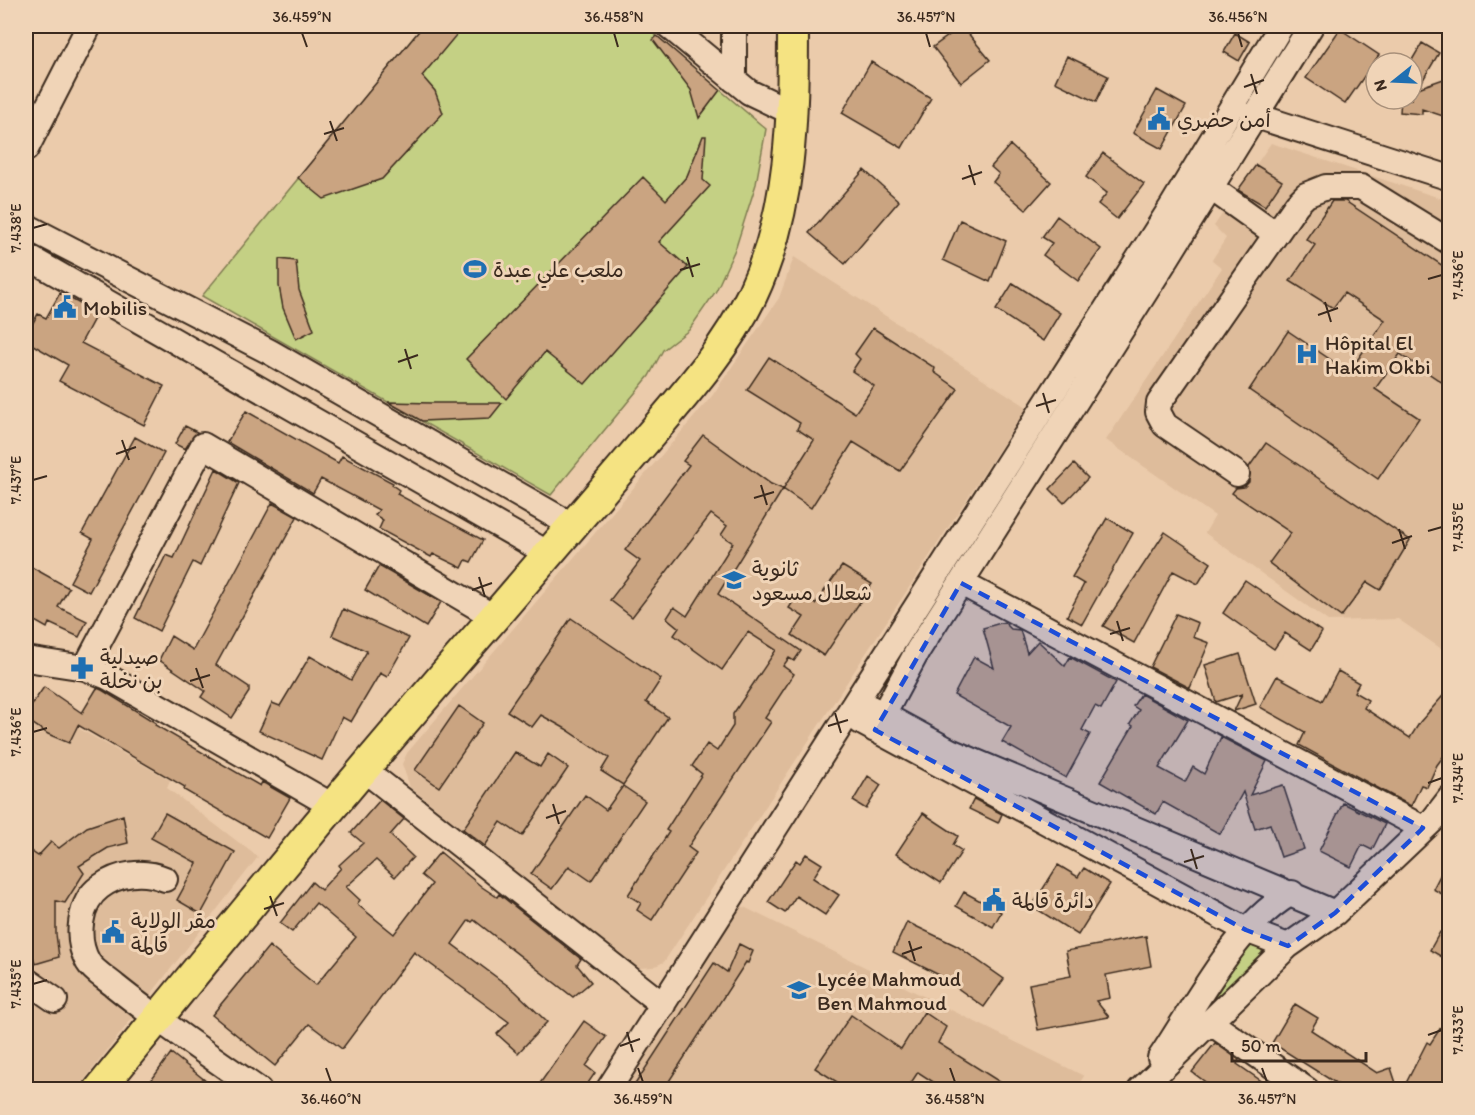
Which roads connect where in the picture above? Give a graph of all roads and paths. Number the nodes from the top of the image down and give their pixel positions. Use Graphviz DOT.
graph roads {
  1 [pos="89,26"];
  2 [pos="669,26"];
  3 [pos="734,26"];
  4 [pos="793,26"];
  5 [pos="1281,26"];
  6 [pos="1305,27"];
  7 [pos="734,80"];
  8 [pos="793,113"];
  9 [pos="1253,115"];
  10 [pos="26,149"];
  11 [pos="1449,178"];
  12 [pos="1210,188"];
  13 [pos="26,226"];
  14 [pos="1276,234"];
  15 [pos="1449,242"];
  16 [pos="26,256"];
  17 [pos="1237,474"];
  18 [pos="573,526"];
  19 [pos="549,554"];
  20 [pos="961,583"];
  21 [pos="494,617"];
  22 [pos="26,659"];
  23 [pos="85,668"];
  24 [pos="853,708"];
  25 [pos="879,722"];
  26 [pos="362,768"];
  27 [pos="1449,798"];
  28 [pos="331,806"];
  29 [pos="1435,826"];
  30 [pos="165,879"];
  31 [pos="1292,893"];
  32 [pos="1335,913"];
  33 [pos="1245,930"];
  34 [pos="1288,946"];
  35 [pos="26,980"];
  36 [pos="55,1000"];
  37 [pos="663,1005"];
  38 [pos="157,1019"];
  39 [pos="1211,1023"];
  40 [pos="99,1089"];
  41 [pos="259,1089"];
  42 [pos="608,1089"];
  43 [pos="1139,1089"];
  44 [pos="1307,1089"];
  1 -- 10 [label="street"];
  2 -- 7 [label="street"];
  3 -- 7 [label="street"];
  4 -- 8 [label="main road"];
  5 -- 24 [label="street"];
  6 -- 9 [label="street"];
  7 -- 8 [label="street"];
  8 -- 18 [label="main road"];
  9 -- 11 [label="street"];
  9 -- 12 [label="street"];
  12 -- 14 [label="street"];
  12 -- 20 [label="street"];
  13 -- 18 [label="street"];
  14 -- 15 [label="street"];
  14 -- 17 [label="street"];
  16 -- 19 [label="street"];
  18 -- 19 [label="main road"];
  19 -- 21 [label="main road"];
  20 -- 25 [label="street"];
  20 -- 29 [label="street"];
  21 -- 23 [label="street"];
  21 -- 26 [label="main road"];
  22 -- 23 [label="street"];
  23 -- 28 [label="street"];
  24 -- 25 [label="street"];
  24 -- 37 [label="street"];
  25 -- 31 [label="street"];
  25 -- 33 [label="street"];
  26 -- 28 [label="main road"];
  26 -- 37 [label="street"];
  27 -- 29 [label="street"];
  28 -- 38 [label="main road"];
  29 -- 32 [label="street"];
  30 -- 38 [label="street"];
  31 -- 32 [label="street"];
  31 -- 33 [label="street"];
  32 -- 34 [label="street"];
  33 -- 34 [label="street"];
  33 -- 43 [label="street"];
  34 -- 39 [label="street"];
  35 -- 36 [label="street"];
  37 -- 42 [label="street"];
  38 -- 40 [label="main road"];
  38 -- 41 [label="street"];
  39 -- 43 [label="street"];
  39 -- 44 [label="street"];
}
